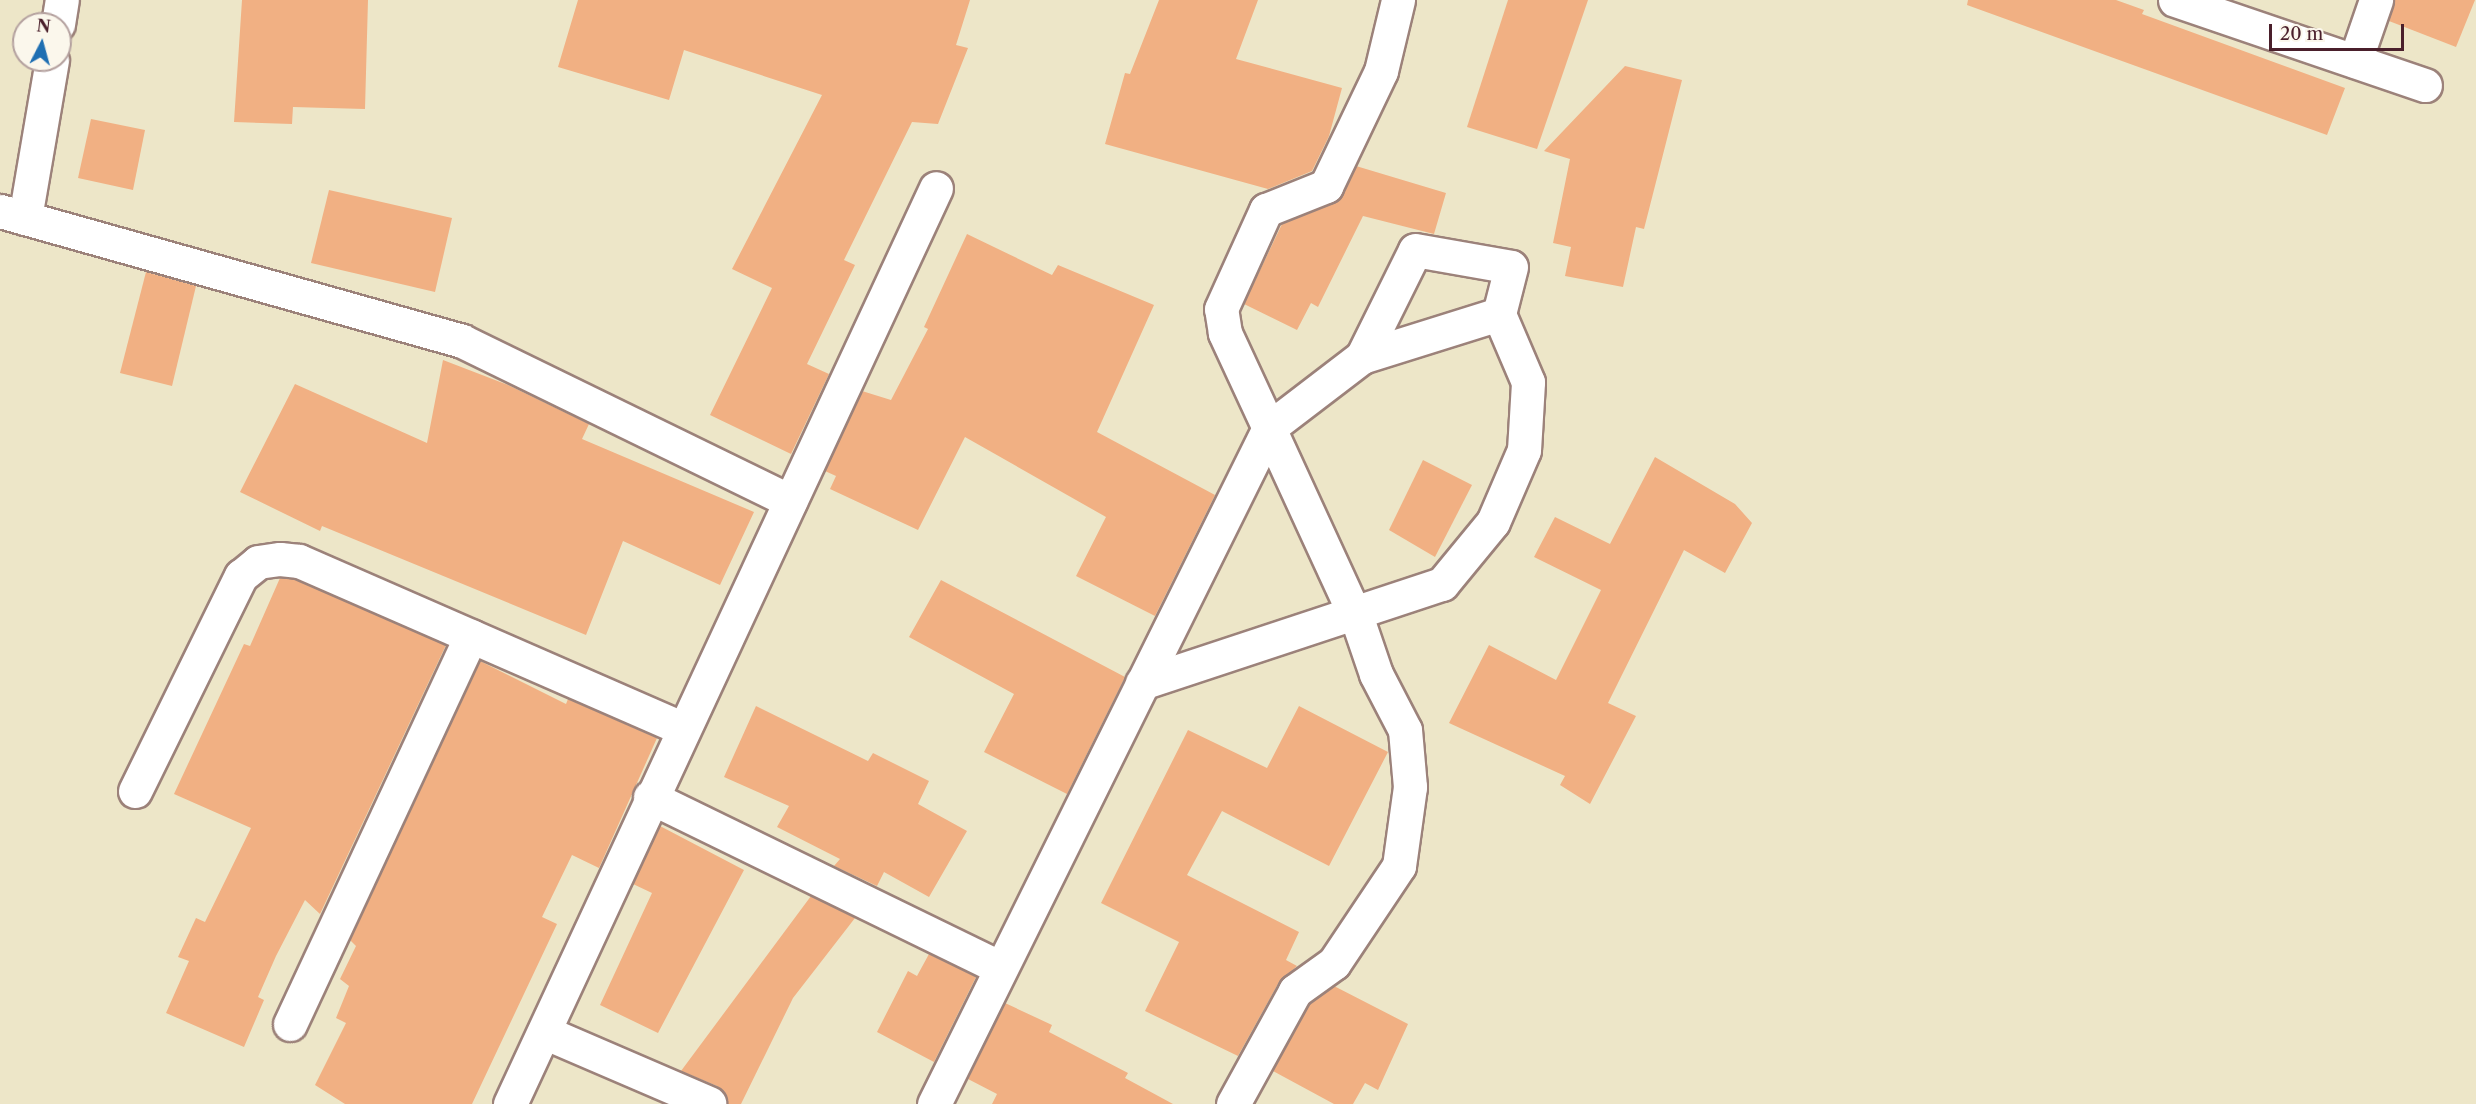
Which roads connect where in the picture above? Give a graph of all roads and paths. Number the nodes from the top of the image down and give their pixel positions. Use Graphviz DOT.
graph roads {
  1 [pos="1398,0"];
  2 [pos="2175,0"];
  3 [pos="2376,0"];
  4 [pos="2355,61"];
  5 [pos="49,72"];
  6 [pos="2425,85"];
  7 [pos="936,188"];
  8 [pos="13,215"];
  9 [pos="1499,314"];
  10 [pos="1362,357"];
  11 [pos="1269,428"];
  12 [pos="790,501"];
  13 [pos="1354,612"];
  14 [pos="471,636"];
  15 [pos="1142,683"];
  16 [pos="682,728"];
  17 [pos="135,791"];
  18 [pos="650,797"];
  19 [pos="1001,968"];
  20 [pos="290,1024"];
  21 [pos="544,1032"];
  22 [pos="709,1103"];
  23 [pos="510,1104"];
  24 [pos="933,1104"];
  25 [pos="1233,1104"];
  1 -- 11 [label="street"];
  2 -- 4 [label="street"];
  3 -- 4 [label="street"];
  4 -- 6 [label="street"];
  5 -- 8 [label="street"];
  7 -- 12 [label="street"];
  8 -- 12 [label="street"];
  9 -- 10 [label="street"];
  9 -- 10 [label="street"];
  9 -- 13 [label="street"];
  10 -- 11 [label="street"];
  11 -- 13 [label="street"];
  11 -- 15 [label="street"];
  12 -- 16 [label="street"];
  13 -- 15 [label="street"];
  13 -- 25 [label="street"];
  14 -- 16 [label="street"];
  14 -- 17 [label="street"];
  14 -- 20 [label="street"];
  15 -- 19 [label="street"];
  16 -- 18 [label="street"];
  18 -- 19 [label="street"];
  18 -- 21 [label="street"];
  19 -- 24 [label="street"];
  21 -- 22 [label="street"];
  21 -- 23 [label="street"];
}
